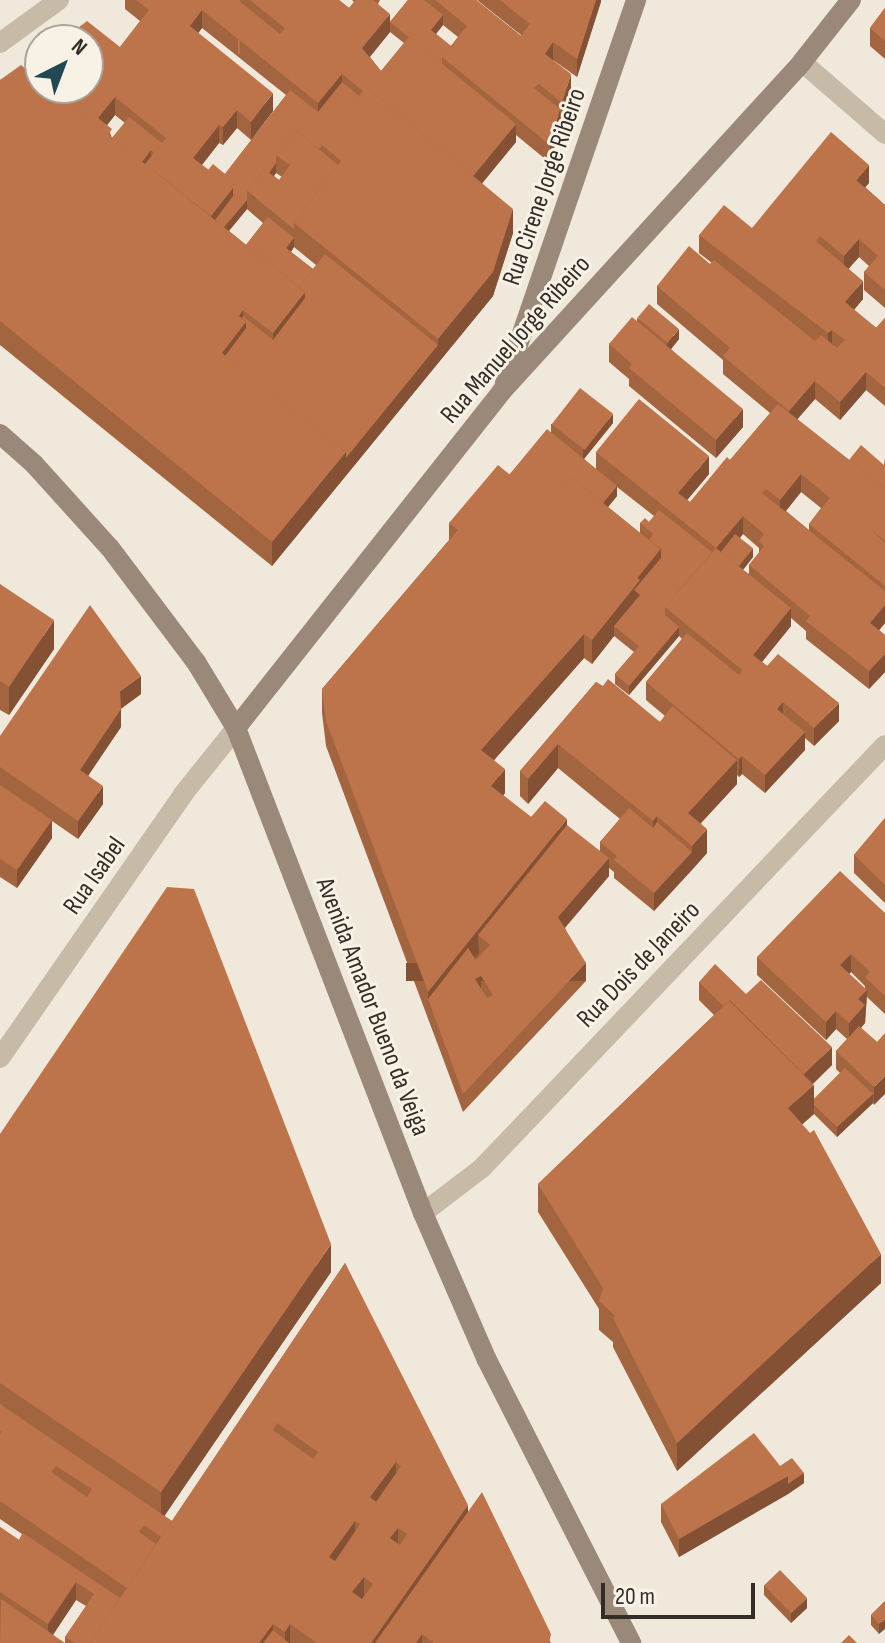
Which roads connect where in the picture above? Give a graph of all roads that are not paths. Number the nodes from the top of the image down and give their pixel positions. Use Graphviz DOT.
graph roads {
  1 [pos="59,0"];
  2 [pos="636,0"];
  3 [pos="851,0"];
  4 [pos="0,43"];
  5 [pos="802,62"];
  6 [pos="885,134"];
  7 [pos="502,391"];
  8 [pos="0,434"];
  9 [pos="236,728"];
  10 [pos="885,745"];
  11 [pos="0,1058"];
  12 [pos="423,1213"];
  13 [pos="629,1642"];
  1 -- 4 [label="street"];
  2 -- 7 [label="street, Rua Cirene Jorge Ribeiro"];
  3 -- 5 [label="street, Rua Manuel Jorge Ribeiro"];
  5 -- 6 [label="street"];
  5 -- 7 [label="street, Rua Manuel Jorge Ribeiro"];
  7 -- 9 [label="street, Rua Manuel Jorge Ribeiro"];
  8 -- 9 [label="street, Avenida Amador Bueno da Veiga"];
  9 -- 11 [label="street, Rua Isabel"];
  9 -- 12 [label="street, Avenida Amador Bueno da Veiga"];
  10 -- 12 [label="street, Rua Dois de Janeiro"];
  12 -- 13 [label="street, Avenida Amador Bueno da Veiga"];
}
